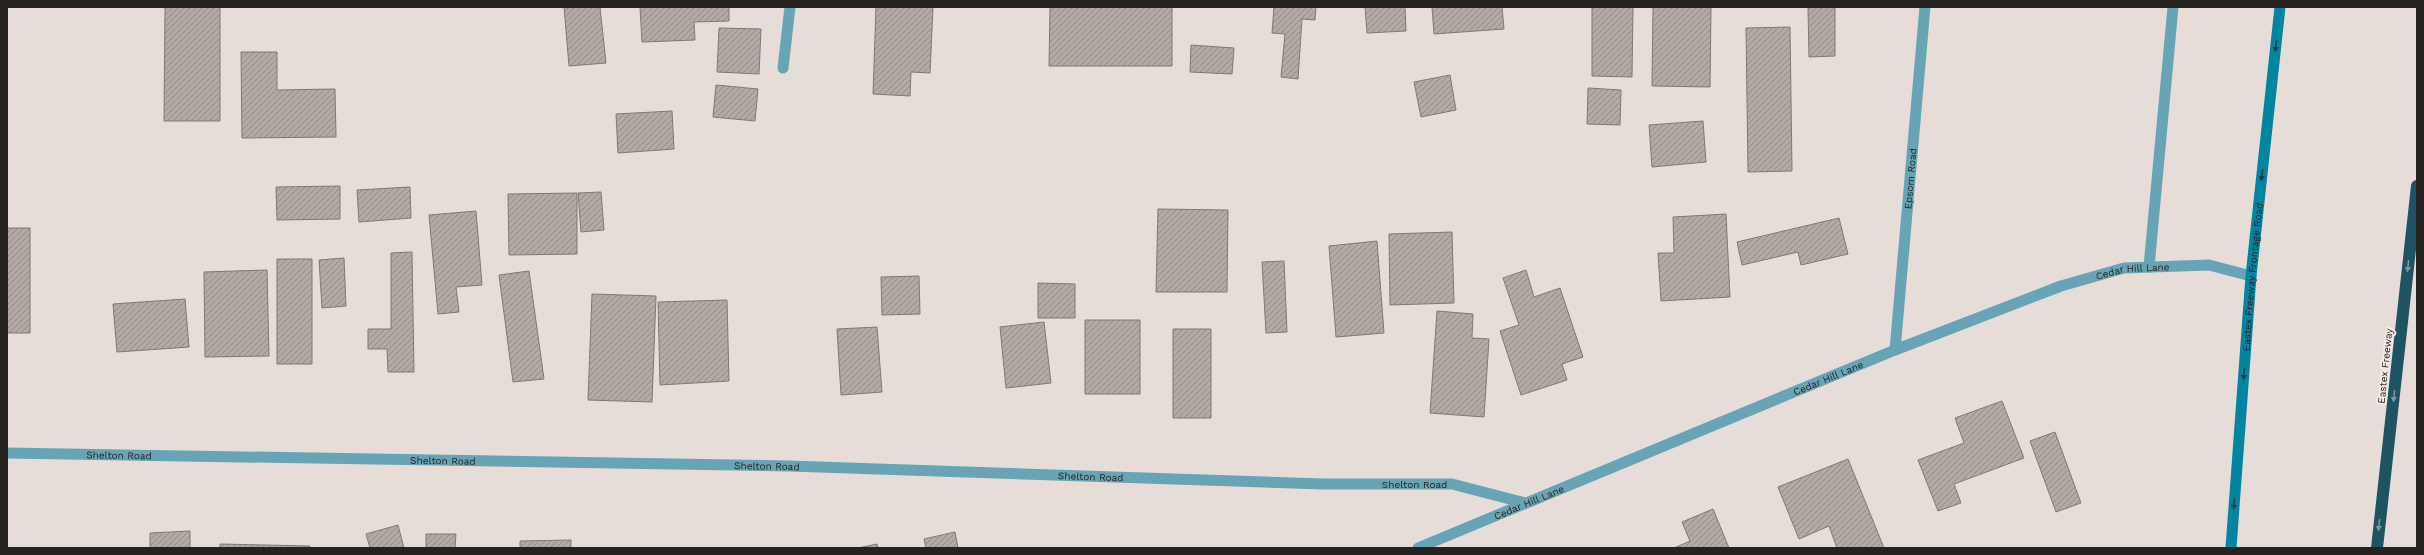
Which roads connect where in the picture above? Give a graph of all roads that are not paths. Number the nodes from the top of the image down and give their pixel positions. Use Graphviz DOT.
graph roads {
  1 [pos="790,7"];
  2 [pos="1925,7"];
  3 [pos="2173,7"];
  4 [pos="2280,7"];
  5 [pos="784,68"];
  6 [pos="2417,186"];
  7 [pos="2149,267"];
  8 [pos="2251,276"];
  9 [pos="1895,350"];
  10 [pos="7,453"];
  11 [pos="1525,503"];
  12 [pos="1418,548"];
  13 [pos="2231,548"];
  14 [pos="2377,548"];
  1 -- 5 [label="street"];
  2 -- 9 [label="street, Epsom Road"];
  3 -- 7 [label="street"];
  4 -- 8 [label="main road, Eastex Freeway Frontage Road, one-way"];
  6 -- 14 [label="highway, Eastex Freeway, one-way"];
  7 -- 8 [label="street, Cedar Hill Lane"];
  7 -- 9 [label="street, Cedar Hill Lane"];
  8 -- 13 [label="main road, Eastex Freeway Frontage Road, one-way"];
  9 -- 11 [label="street, Cedar Hill Lane"];
  10 -- 11 [label="street, Shelton Road"];
  11 -- 12 [label="street, Cedar Hill Lane"];
}
